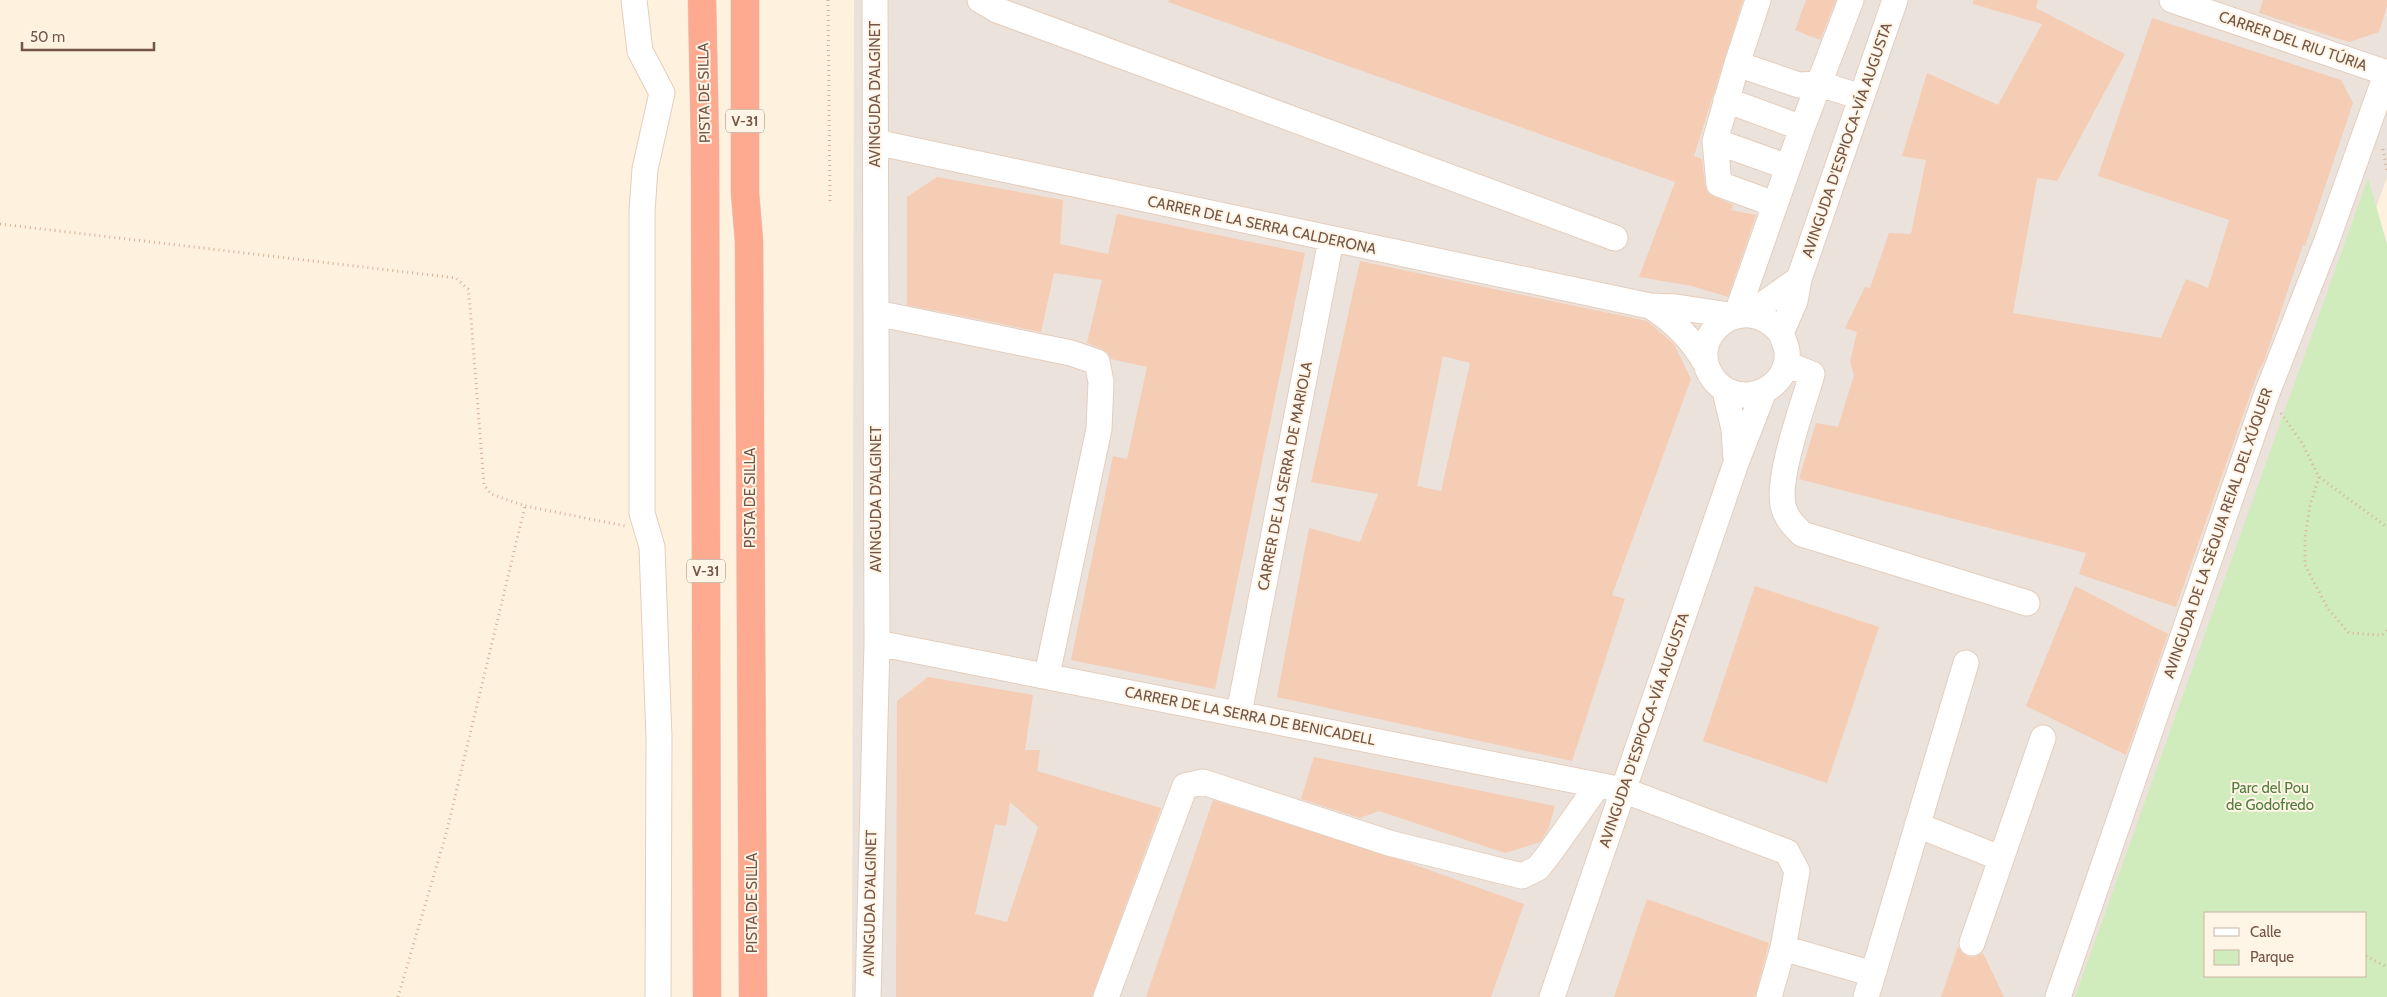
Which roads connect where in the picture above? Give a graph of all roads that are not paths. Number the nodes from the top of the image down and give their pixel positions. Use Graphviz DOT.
graph roads {
  1 [pos="634,0"];
  2 [pos="702,0"];
  3 [pos="745,0"];
  4 [pos="764,0"];
  5 [pos="875,0"];
  6 [pos="980,0"];
  7 [pos="1758,0"];
  8 [pos="1851,0"];
  9 [pos="1895,0"];
  10 [pos="2172,0"];
  11 [pos="1737,64"];
  12 [pos="2387,72"];
  13 [pos="1820,84"];
  14 [pos="1861,97"];
  15 [pos="1726,100"];
  16 [pos="1802,128"];
  17 [pos="1714,141"];
  18 [pos="875,142"];
  19 [pos="1788,167"];
  20 [pos="1774,204"];
  21 [pos="1615,238"];
  22 [pos="1332,240"];
  23 [pos="749,241"];
  24 [pos="1799,279"];
  25 [pos="1650,306"];
  26 [pos="876,313"];
  27 [pos="1742,315"];
  28 [pos="1781,333"];
  29 [pos="1706,364"];
  30 [pos="1786,364"];
  31 [pos="1724,391"];
  32 [pos="1764,391"];
  33 [pos="1736,463"];
  34 [pos="2027,603"];
  35 [pos="877,643"];
  36 [pos="1966,663"];
  37 [pos="1046,675"];
  38 [pos="1239,713"];
  39 [pos="2043,738"];
  40 [pos="1598,785"];
  41 [pos="1623,790"];
  42 [pos="1917,825"];
  43 [pos="2000,858"];
  44 [pos="1972,943"];
  45 [pos="1783,948"];
  46 [pos="1869,985"];
  47 [pos="658,997"];
  48 [pos="707,997"];
  49 [pos="752,997"];
  50 [pos="868,997"];
  51 [pos="1106,997"];
  52 [pos="1552,997"];
  53 [pos="1769,997"];
  54 [pos="2058,997"];
  1 -- 47 [label="street"];
  2 -- 48 [label="highway, PISTA DE SILLA / V-31"];
  3 -- 23 [label="highway, PISTA DE SILLA / V-31"];
  4 -- 23 [label="highway"];
  5 -- 18 [label="street, AVINGUDA D'ALGINET"];
  6 -- 21 [label="street"];
  7 -- 11 [label="street"];
  8 -- 13 [label="street"];
  9 -- 14 [label="street, AVINGUDA D'ESPIOCA-VÍA AUGUSTA"];
  10 -- 12 [label="street, CARRER DEL RIU TÚRIA"];
  11 -- 13 [label="street"];
  11 -- 15 [label="street"];
  12 -- 54 [label="street, AVINGUDA DE LA SÈQUIA REIAL DEL XÚQUER"];
  13 -- 14 [label="street"];
  13 -- 16 [label="street"];
  14 -- 24 [label="street, AVINGUDA D'ESPIOCA-VÍA AUGUSTA"];
  15 -- 16 [label="street"];
  15 -- 17 [label="street"];
  16 -- 19 [label="street"];
  17 -- 19 [label="street"];
  17 -- 20 [label="street"];
  18 -- 22 [label="street, CARRER DE LA SERRA CALDERONA"];
  18 -- 26 [label="street, AVINGUDA D'ALGINET"];
  19 -- 20 [label="street"];
  20 -- 27 [label="street"];
  22 -- 25 [label="street, CARRER DE LA SERRA CALDERONA"];
  22 -- 38 [label="street, CARRER DE LA SERRA DE MARIOLA"];
  23 -- 49 [label="highway, PISTA DE SILLA / V-31"];
  24 -- 27 [label="street"];
  24 -- 28 [label="street, AVINGUDA D'ESPIOCA-VÍA AUGUSTA"];
  25 -- 27 [label="street, CARRER DE LA SERRA CALDERONA"];
  25 -- 29 [label="street, CARRER DE LA SERRA CALDERONA"];
  26 -- 35 [label="street, AVINGUDA D'ALGINET"];
  26 -- 37 [label="street"];
  27 -- 28 [label="street"];
  27 -- 29 [label="street"];
  28 -- 30 [label="street"];
  29 -- 31 [label="street"];
  30 -- 32 [label="street"];
  30 -- 34 [label="street"];
  31 -- 32 [label="street"];
  31 -- 33 [label="street"];
  32 -- 33 [label="street, AVINGUDA D'ESPIOCA-VÍA AUGUSTA"];
  33 -- 41 [label="street, AVINGUDA D'ESPIOCA-VÍA AUGUSTA"];
  35 -- 37 [label="street, CARRER DE LA SERRA DE BENICADELL"];
  35 -- 50 [label="street, AVINGUDA D'ALGINET"];
  36 -- 42 [label="street"];
  37 -- 38 [label="street, CARRER DE LA SERRA DE BENICADELL"];
  38 -- 40 [label="street, CARRER DE LA SERRA DE BENICADELL"];
  39 -- 43 [label="street"];
  40 -- 41 [label="street, CARRER DE LA SERRA DE BENICADELL"];
  40 -- 51 [label="street"];
  41 -- 45 [label="street, CARRER DE LA SERRA DE BENICADELL"];
  41 -- 52 [label="street, AVINGUDA D'ESPIOCA-VÍA AUGUSTA"];
  42 -- 43 [label="street"];
  42 -- 46 [label="street"];
  43 -- 44 [label="street"];
  45 -- 46 [label="street"];
  45 -- 53 [label="street, CARRER DE LA SERRA DE BENICADELL"];
}
